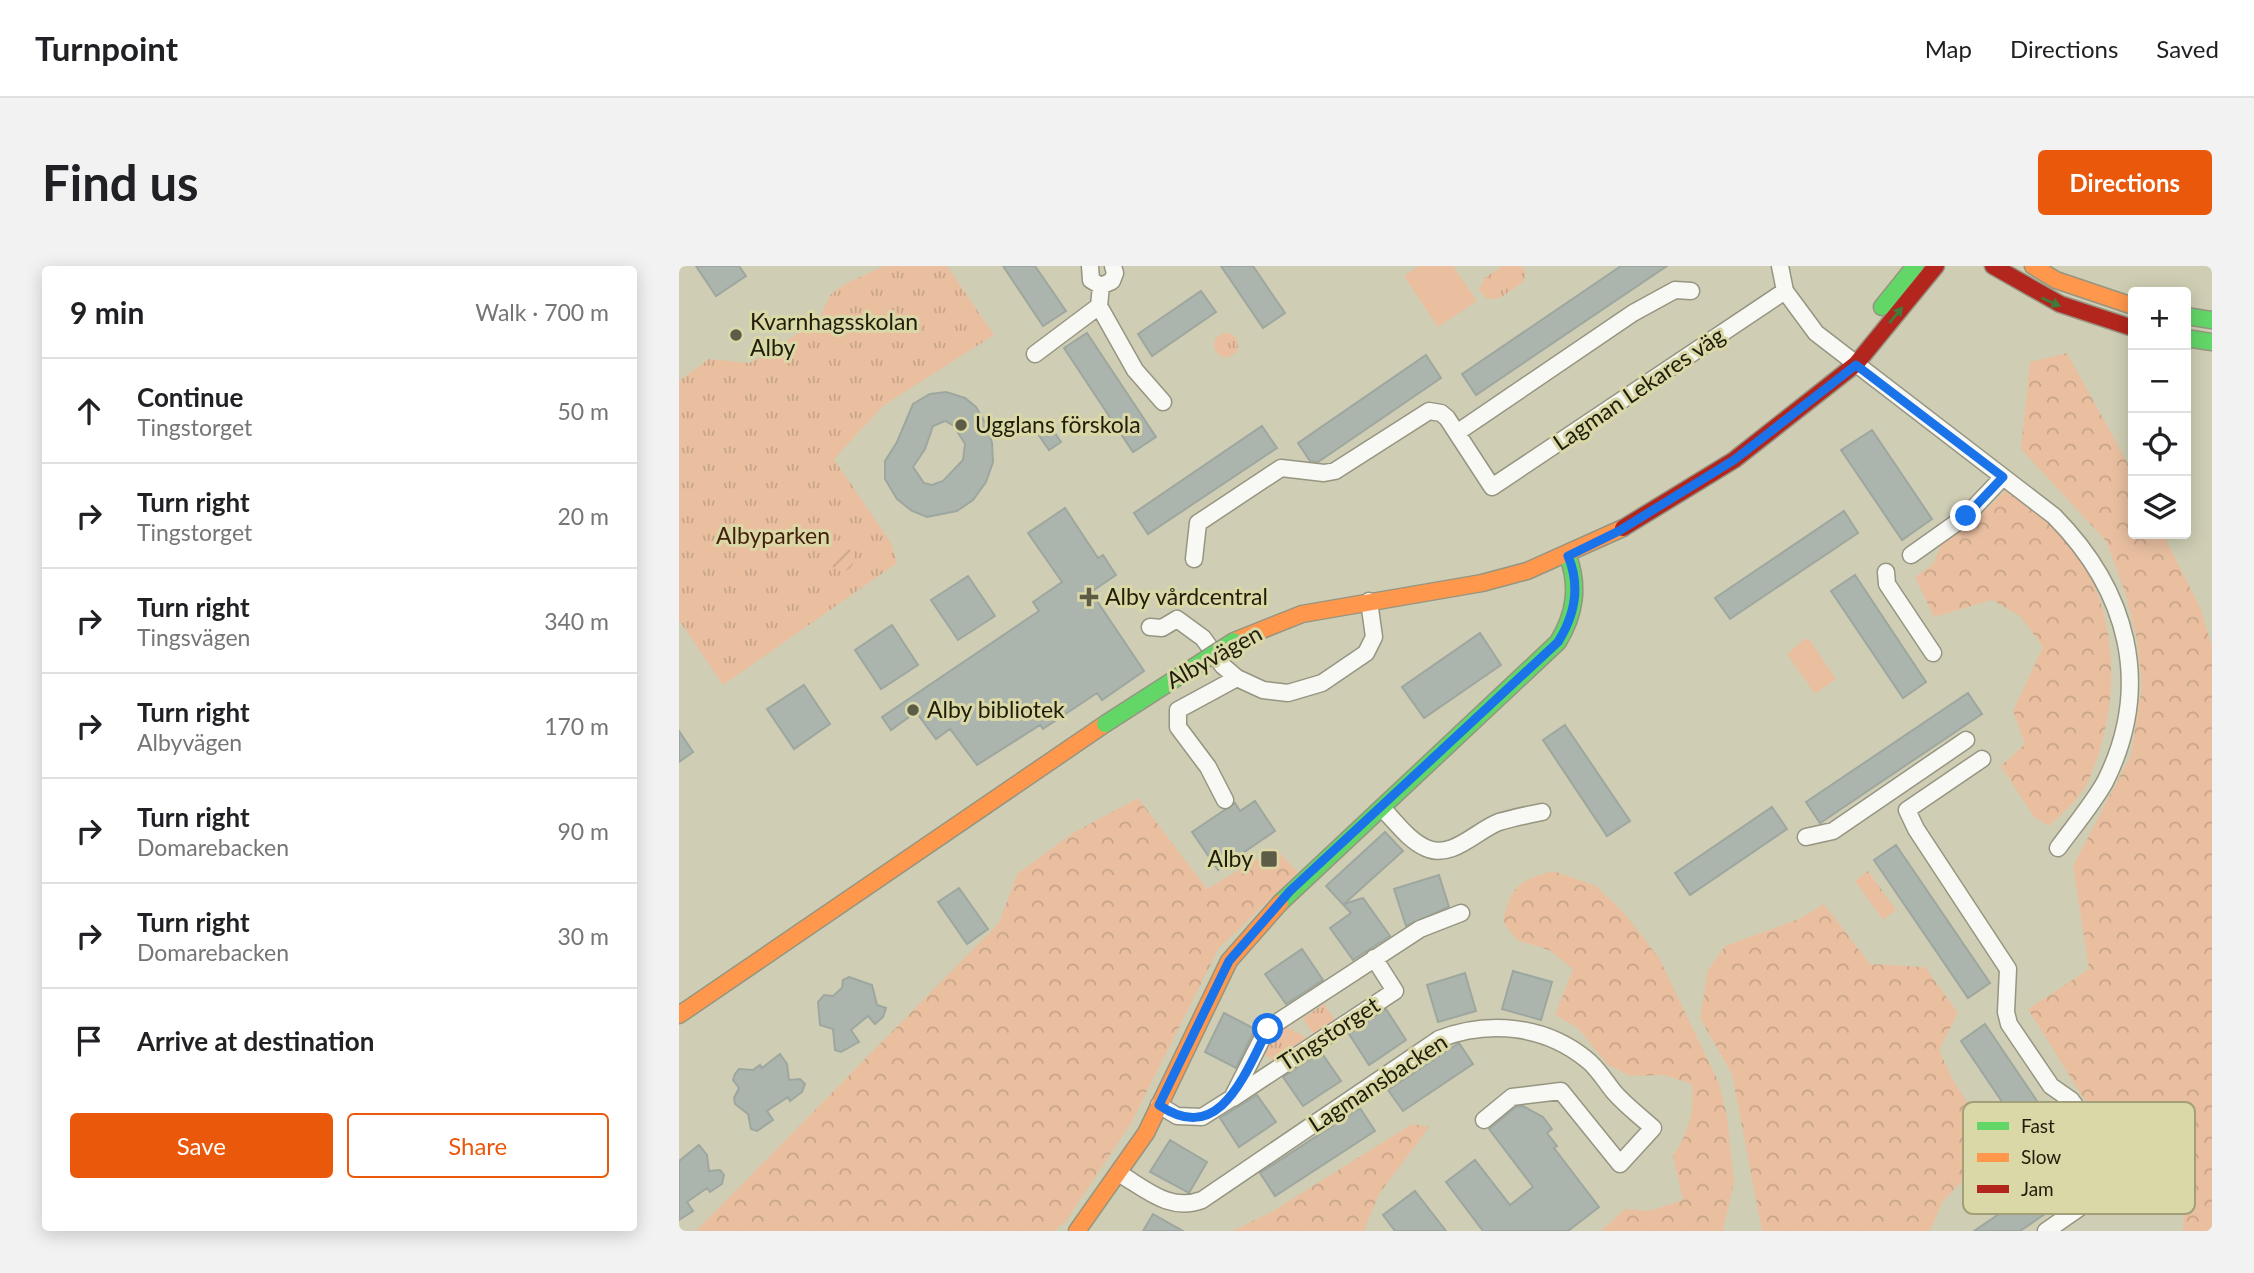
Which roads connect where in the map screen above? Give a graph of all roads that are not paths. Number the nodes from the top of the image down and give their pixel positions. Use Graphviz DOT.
graph roads {
  1 [pos="1113,266"];
  2 [pos="1780,266"];
  3 [pos="1915,266"];
  4 [pos="1936,266"];
  5 [pos="1993,266"];
  6 [pos="2033,266"];
  7 [pos="1089,274"];
  8 [pos="1691,291"];
  9 [pos="1785,291"];
  10 [pos="2128,304"];
  11 [pos="1098,306"];
  12 [pos="2191,317"];
  13 [pos="2212,320"];
  14 [pos="2128,327"];
  15 [pos="2191,339"];
  16 [pos="2212,342"];
  17 [pos="1035,354"];
  18 [pos="1850,360"];
  19 [pos="1163,402"];
  20 [pos="1458,432"];
  21 [pos="2003,477"];
  22 [pos="1911,555"];
  23 [pos="1568,556"];
  24 [pos="1194,559"];
  25 [pos="1886,572"];
  26 [pos="1369,601"];
  27 [pos="1150,628"];
  28 [pos="1933,653"];
  29 [pos="1237,678"];
  30 [pos="1966,740"];
  31 [pos="1982,759"];
  32 [pos="1225,800"];
  33 [pos="1382,808"];
  34 [pos="1542,812"];
  35 [pos="1806,837"];
  36 [pos="2059,848"];
  37 [pos="1461,913"];
  38 [pos="1374,958"];
  39 [pos="679,1015"];
  40 [pos="1232,1098"];
  41 [pos="2072,1102"];
  42 [pos="1159,1105"];
  43 [pos="1484,1120"];
  44 [pos="1120,1174"];
  45 [pos="2070,1214"];
  46 [pos="1077,1231"];
  47 [pos="2046,1231"];
  1 -- 7 [label="street"];
  2 -- 9 [label="street"];
  3 -- 18 [label="street, Albyvägen"];
  18 -- 4 [label="street, Albyvägen, one-way"];
  5 -- 14 [label="street, one-way"];
  6 -- 10 [label="street"];
  7 -- 11 [label="street"];
  8 -- 20 [label="street"];
  9 -- 18 [label="street"];
  9 -- 20 [label="street, Lagman Lekares väg"];
  11 -- 17 [label="street"];
  11 -- 19 [label="street"];
  12 -- 13 [label="street"];
  15 -- 16 [label="street"];
  18 -- 21 [label="street"];
  18 -- 23 [label="street, Albyvägen"];
  20 -- 24 [label="street"];
  21 -- 22 [label="street"];
  21 -- 36 [label="street"];
  23 -- 26 [label="street, Albyvägen"];
  23 -- 33 [label="street"];
  25 -- 28 [label="street"];
  26 -- 29 [label="street"];
  26 -- 39 [label="street, Albyvägen, bridge"];
  27 -- 29 [label="street"];
  29 -- 32 [label="street"];
  30 -- 35 [label="street"];
  31 -- 41 [label="street"];
  33 -- 34 [label="street"];
  33 -- 42 [label="street"];
  37 -- 38 [label="street, Tingstorget"];
  38 -- 40 [label="street, Tingstorget"];
  38 -- 40 [label="street, Tingstorget"];
  40 -- 42 [label="street, Tingstorget"];
  42 -- 44 [label="street"];
  43 -- 44 [label="street, Lagmansbacken"];
  44 -- 46 [label="street"];
  45 -- 47 [label="street"];
}
